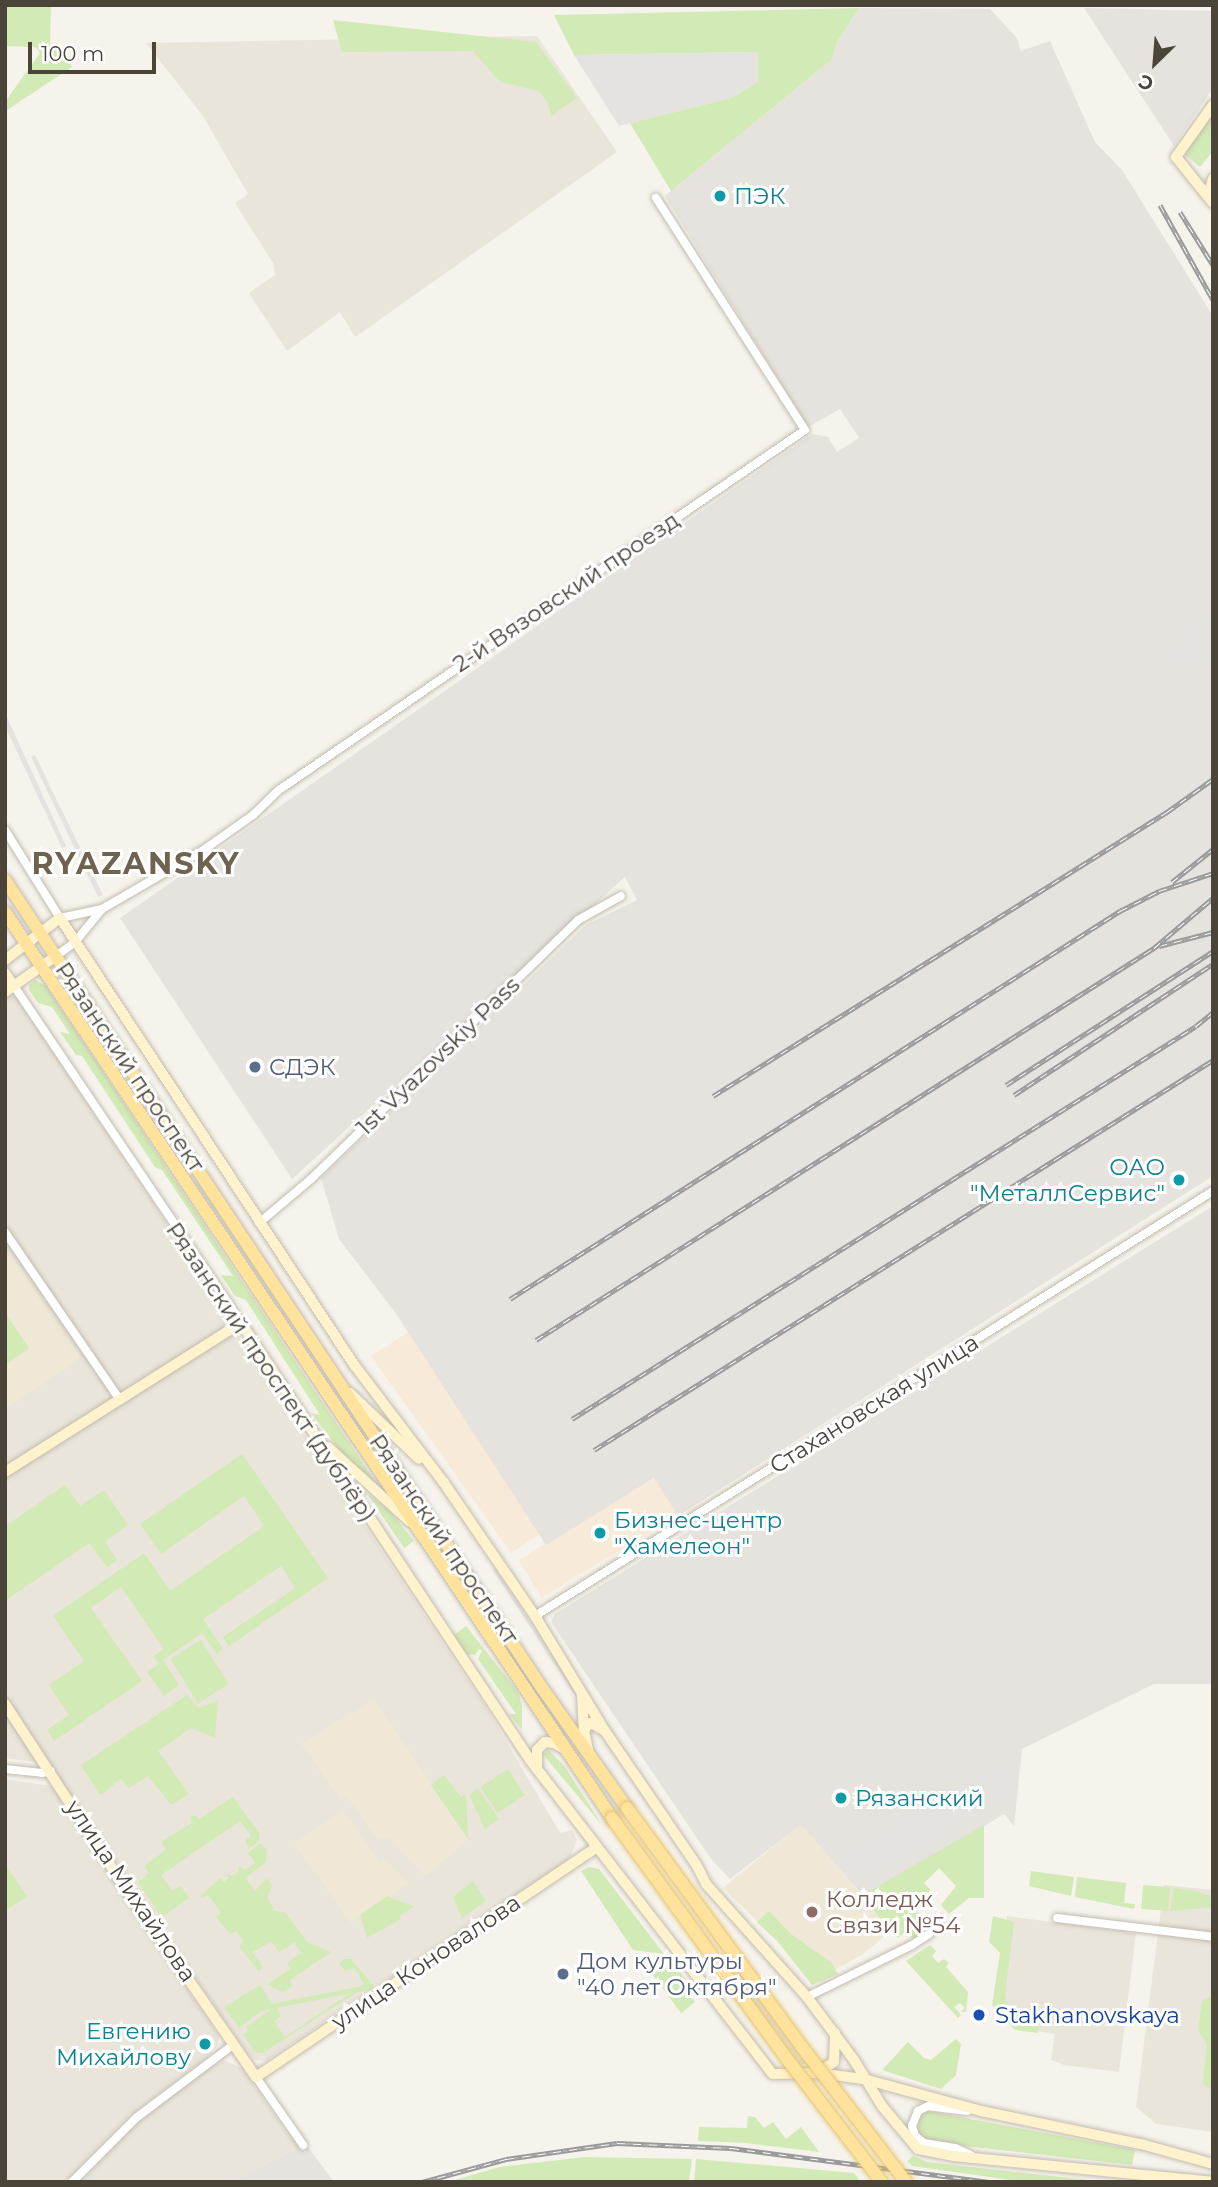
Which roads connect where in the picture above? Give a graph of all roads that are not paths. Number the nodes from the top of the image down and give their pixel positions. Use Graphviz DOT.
graph roads {
  1 [pos="1213,104"];
  2 [pos="1213,179"];
  3 [pos="656,198"];
  4 [pos="1210,200"];
  5 [pos="5,830"];
  6 [pos="5,880"];
  7 [pos="621,896"];
  8 [pos="102,909"];
  9 [pos="5,912"];
  10 [pos="60,918"];
  11 [pos="41,933"];
  12 [pos="75,942"];
  13 [pos="27,944"];
  14 [pos="57,956"];
  15 [pos="5,960"];
  16 [pos="42,966"];
  17 [pos="5,973"];
  18 [pos="10,989"];
  19 [pos="1213,1191"];
  20 [pos="259,1223"];
  21 [pos="5,1232"];
  22 [pos="241,1323"];
  23 [pos="342,1385"];
  24 [pos="120,1400"];
  25 [pos="314,1432"];
  26 [pos="5,1472"];
  27 [pos="444,1483"];
  28 [pos="415,1528"];
  29 [pos="535,1616"];
  30 [pos="580,1685"];
  31 [pos="5,1704"];
  32 [pos="584,1729"];
  33 [pos="605,1731"];
  34 [pos="570,1753"];
  35 [pos="591,1759"];
  36 [pos="5,1769"];
  37 [pos="51,1771"];
  38 [pos="538,1771"];
  39 [pos="596,1848"];
  40 [pos="1057,1918"];
  41 [pos="939,1920"];
  42 [pos="1213,1937"];
  43 [pos="807,1997"];
  44 [pos="835,2033"];
  45 [pos="233,2045"];
  46 [pos="817,2073"];
  47 [pos="256,2077"];
  48 [pos="864,2079"];
  49 [pos="981,2111"];
  50 [pos="303,2146"];
  51 [pos="971,2155"];
  52 [pos="1213,2164"];
  53 [pos="72,2182"];
  54 [pos="882,2182"];
  55 [pos="906,2182"];
  56 [pos="1212,2182"];
  1 -- 4 [label="street"];
  2 -- 4 [label="street"];
  3 -- 8 [label="street, 2-й Вязовский проезд"];
  5 -- 10 [label="street"];
  6 -- 11 [label="main road, Рязанский проспект"];
  7 -- 20 [label="street, 1st Vyazovskiy Pass"];
  8 -- 10 [label="street, 2-й Вязовский проезд"];
  8 -- 12 [label="street, 2-й Вязовский проезд"];
  9 -- 13 [label="main road, Рязанский проспект"];
  10 -- 11 [label="street, 2-й Вязовский проезд"];
  10 -- 12 [label="street"];
  11 -- 13 [label="street, 2-й Вязовский проезд"];
  11 -- 14 [label="main road, Рязанский проспект"];
  12 -- 14 [label="street, 2-й Вязовский проезд"];
  12 -- 20 [label="street"];
  13 -- 15 [label="street, 2-й Вязовский проезд"];
  13 -- 16 [label="main road, Рязанский проспект"];
  14 -- 16 [label="street"];
  14 -- 23 [label="main road, Рязанский проспект"];
  16 -- 18 [label="street"];
  16 -- 28 [label="main road, Рязанский проспект"];
  17 -- 18 [label="street, Рязанский проспект (дублёр)"];
  18 -- 22 [label="street, Рязанский проспект (дублёр)"];
  19 -- 29 [label="street, Стахановская улица"];
  20 -- 27 [label="street"];
  21 -- 24 [label="street"];
  22 -- 24 [label="street"];
  22 -- 25 [label="street, Рязанский проспект (дублёр)"];
  23 -- 27 [label="street"];
  23 -- 35 [label="main road, Рязанский проспект"];
  24 -- 26 [label="street"];
  25 -- 28 [label="street"];
  25 -- 38 [label="street, Рязанский проспект (дублёр)"];
  27 -- 29 [label="street"];
  28 -- 34 [label="main road, Рязанский проспект"];
  29 -- 30 [label="street"];
  30 -- 32 [label="street"];
  30 -- 33 [label="street"];
  31 -- 37 [label="street, улица Михайлова"];
  32 -- 33 [label="street"];
  32 -- 35 [label="street"];
  33 -- 43 [label="street"];
  34 -- 38 [label="street"];
  34 -- 54 [label="main road, Рязанский проспект, bridge"];
  35 -- 55 [label="main road, Рязанский проспект, bridge"];
  36 -- 37 [label="street"];
  37 -- 45 [label="street, улица Михайлова"];
  38 -- 39 [label="street, Рязанский проспект (дублёр)"];
  39 -- 46 [label="street, Рязанский проспект (дублёр)"];
  39 -- 47 [label="street, улица Коновалова"];
  40 -- 42 [label="street"];
  41 -- 43 [label="street"];
  43 -- 44 [label="street"];
  44 -- 46 [label="street"];
  44 -- 48 [label="street"];
  45 -- 47 [label="street, улица Михайлова"];
  45 -- 53 [label="street"];
  46 -- 48 [label="street"];
  47 -- 50 [label="street"];
  48 -- 49 [label="street"];
  48 -- 51 [label="street"];
  49 -- 51 [label="street"];
  49 -- 52 [label="street"];
  51 -- 56 [label="street"];
}
